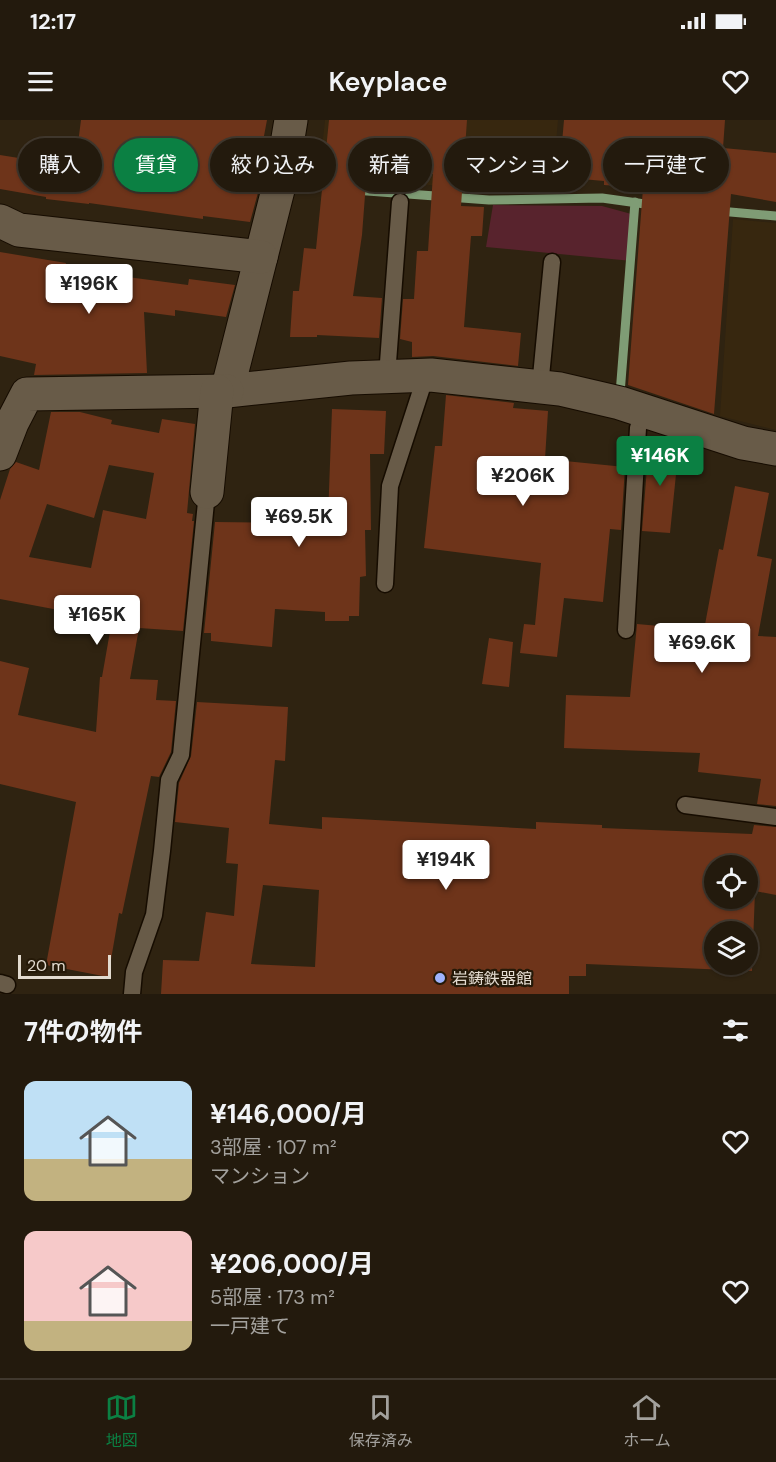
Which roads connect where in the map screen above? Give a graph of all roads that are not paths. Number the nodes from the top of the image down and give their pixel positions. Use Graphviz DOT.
graph roads {
  1 [pos="291,120"];
  2 [pos="400,202"];
  3 [pos="0,221"];
  4 [pos="261,257"];
  5 [pos="552,262"];
  6 [pos="426,375"];
  7 [pos="387,376"];
  8 [pos="540,387"];
  9 [pos="222,391"];
  10 [pos="644,410"];
  11 [pos="776,449"];
  12 [pos="0,454"];
  13 [pos="207,492"];
  14 [pos="385,584"];
  15 [pos="626,630"];
  16 [pos="685,805"];
  17 [pos="776,817"];
  18 [pos="132,994"];
  1 -- 4 [label="street"];
  2 -- 7 [label="lane"];
  3 -- 4 [label="street"];
  4 -- 9 [label="street"];
  5 -- 8 [label="lane"];
  6 -- 7 [label="street"];
  6 -- 8 [label="street"];
  6 -- 14 [label="lane"];
  7 -- 9 [label="street"];
  8 -- 10 [label="street"];
  9 -- 12 [label="street"];
  9 -- 13 [label="street"];
  10 -- 11 [label="street"];
  10 -- 15 [label="lane"];
  13 -- 18 [label="lane"];
  16 -- 17 [label="lane"];
}
